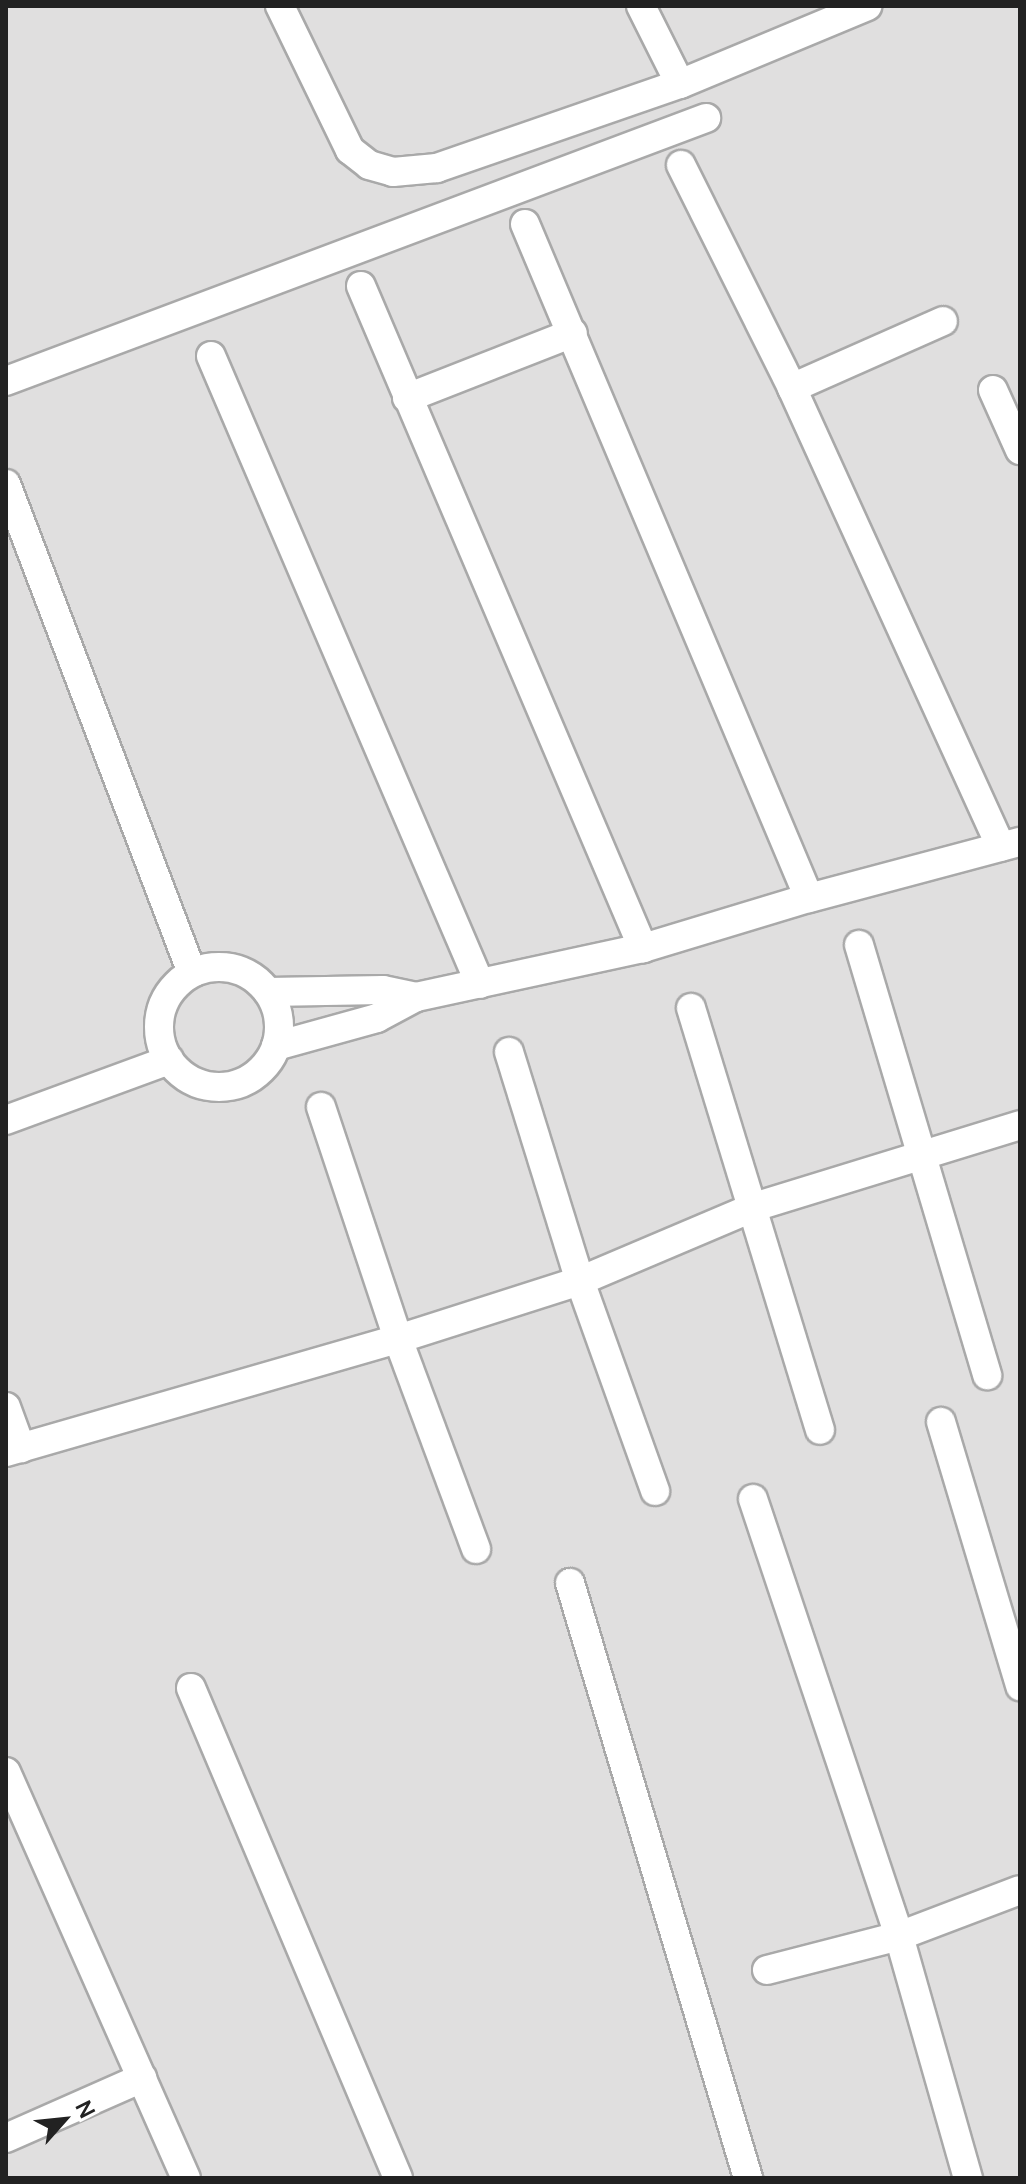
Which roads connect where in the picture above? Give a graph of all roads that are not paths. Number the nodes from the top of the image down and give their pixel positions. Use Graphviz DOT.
graph roads {
  1 [pos="280,6"];
  2 [pos="641,6"];
  3 [pos="867,6"];
  4 [pos="680,84"];
  5 [pos="706,118"];
  6 [pos="681,165"];
  7 [pos="525,224"];
  8 [pos="361,286"];
  9 [pos="943,321"];
  10 [pos="573,333"];
  11 [pos="211,356"];
  12 [pos="6,381"];
  13 [pos="792,388"];
  14 [pos="993,390"];
  15 [pos="407,398"];
  16 [pos="1020,450"];
  17 [pos="6,484"];
  18 [pos="1010,844"];
  19 [pos="809,898"];
  20 [pos="859,945"];
  21 [pos="643,948"];
  22 [pos="192,973"];
  23 [pos="480,984"];
  24 [pos="268,992"];
  25 [pos="416,997"];
  26 [pos="691,1008"];
  27 [pos="276,1046"];
  28 [pos="509,1052"];
  29 [pos="169,1060"];
  30 [pos="321,1107"];
  31 [pos="6,1120"];
  32 [pos="1020,1125"];
  33 [pos="923,1156"];
  34 [pos="754,1207"];
  35 [pos="580,1281"];
  36 [pos="398,1339"];
  37 [pos="987,1375"];
  38 [pos="6,1407"];
  39 [pos="941,1422"];
  40 [pos="820,1430"];
  41 [pos="13,1450"];
  42 [pos="655,1491"];
  43 [pos="753,1499"];
  44 [pos="476,1549"];
  45 [pos="570,1583"];
  46 [pos="1020,1686"];
  47 [pos="191,1688"];
  48 [pos="6,1772"];
  49 [pos="1020,1890"];
  50 [pos="899,1936"];
  51 [pos="767,1970"];
  52 [pos="142,2078"];
  53 [pos="6,2138"];
  54 [pos="186,2178"];
  55 [pos="398,2178"];
  56 [pos="748,2178"];
  57 [pos="968,2178"];
  1 -- 4 [label="street"];
  2 -- 4 [label="street"];
  3 -- 4 [label="street"];
  5 -- 12 [label="street"];
  6 -- 13 [label="street"];
  7 -- 10 [label="street"];
  8 -- 15 [label="street"];
  9 -- 13 [label="street"];
  10 -- 15 [label="street"];
  10 -- 19 [label="street"];
  11 -- 23 [label="street"];
  13 -- 18 [label="street"];
  14 -- 16 [label="street"];
  15 -- 21 [label="street"];
  17 -- 22 [label="street"];
  18 -- 19 [label="street"];
  19 -- 21 [label="street"];
  20 -- 33 [label="street"];
  21 -- 23 [label="street"];
  22 -- 24 [label="street"];
  22 -- 29 [label="street"];
  23 -- 25 [label="street"];
  24 -- 25 [label="street"];
  24 -- 27 [label="street"];
  25 -- 27 [label="street"];
  26 -- 34 [label="street"];
  27 -- 29 [label="street"];
  28 -- 35 [label="street"];
  29 -- 31 [label="street"];
  30 -- 36 [label="street"];
  32 -- 33 [label="street"];
  33 -- 34 [label="street"];
  33 -- 37 [label="street"];
  34 -- 35 [label="street"];
  34 -- 40 [label="street"];
  35 -- 36 [label="street"];
  35 -- 42 [label="street"];
  36 -- 41 [label="street"];
  36 -- 44 [label="street"];
  38 -- 41 [label="street"];
  39 -- 46 [label="street"];
  43 -- 50 [label="street"];
  45 -- 56 [label="street"];
  47 -- 55 [label="street"];
  48 -- 52 [label="street"];
  49 -- 50 [label="street"];
  50 -- 51 [label="street"];
  50 -- 57 [label="street"];
  52 -- 53 [label="street"];
  52 -- 54 [label="street"];
}
